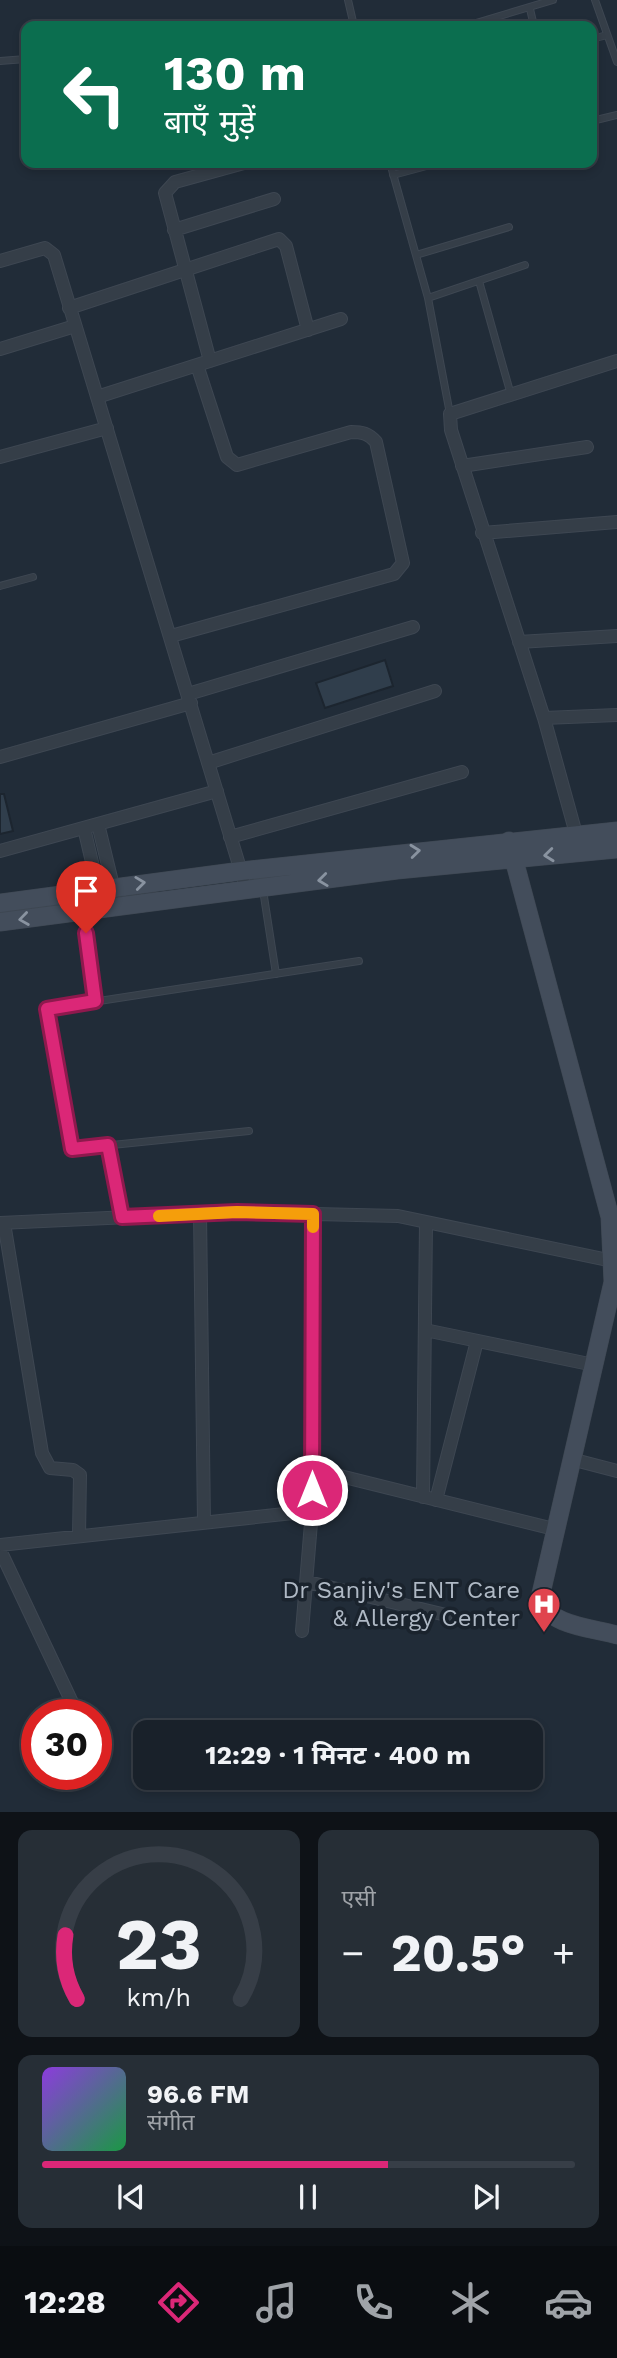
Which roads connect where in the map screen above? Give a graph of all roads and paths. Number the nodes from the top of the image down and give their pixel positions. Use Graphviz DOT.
graph roads {
  1 [pos="348,0"];
  2 [pos="553,0"];
  3 [pos="596,0"];
  4 [pos="530,9"];
  5 [pos="353,21"];
  6 [pos="485,21"];
  7 [pos="533,21"];
  8 [pos="607,35"];
  9 [pos="597,38"];
  10 [pos="21,59"];
  11 [pos="0,61"];
  12 [pos="617,62"];
  13 [pos="617,115"];
  14 [pos="597,120"];
  15 [pos="228,168"];
  16 [pos="391,168"];
  17 [pos="420,168"];
  18 [pos="393,175"];
  19 [pos="275,199"];
  20 [pos="509,228"];
  21 [pos="174,230"];
  22 [pos="416,255"];
  23 [pos="0,261"];
  24 [pos="526,265"];
  25 [pos="184,269"];
  26 [pos="480,281"];
  27 [pos="428,298"];
  28 [pos="69,308"];
  29 [pos="341,319"];
  30 [pos="75,326"];
  31 [pos="308,330"];
  32 [pos="0,349"];
  33 [pos="617,361"];
  34 [pos="204,363"];
  35 [pos="511,395"];
  36 [pos="97,397"];
  37 [pos="450,414"];
  38 [pos="107,428"];
  39 [pos="587,447"];
  40 [pos="0,457"];
  41 [pos="462,466"];
  42 [pos="617,522"];
  43 [pos="482,533"];
  44 [pos="33,576"];
  45 [pos="0,586"];
  46 [pos="413,627"];
  47 [pos="171,636"];
  48 [pos="617,636"];
  49 [pos="519,642"];
  50 [pos="435,691"];
  51 [pos="190,699"];
  52 [pos="617,715"];
  53 [pos="544,718"];
  54 [pos="0,757"];
  55 [pos="208,763"];
  56 [pos="463,772"];
  57 [pos="217,791"];
  58 [pos="98,824"];
  59 [pos="84,828"];
  60 [pos="617,831"];
  61 [pos="576,834"];
  62 [pos="230,836"];
  63 [pos="509,841"];
  64 [pos="617,849"];
  65 [pos="0,851"];
  66 [pos="582,852"];
  67 [pos="513,859"];
  68 [pos="240,871"];
  69 [pos="106,887"];
  70 [pos="254,889"];
  71 [pos="0,903"];
  72 [pos="83,910"];
  73 [pos="0,922"];
  74 [pos="359,961"];
  75 [pos="276,974"];
  76 [pos="95,1001"];
  77 [pos="249,1131"];
  78 [pos="108,1145"];
  79 [pos="200,1213"];
  80 [pos="313,1214"];
  81 [pos="122,1217"];
  82 [pos="426,1222"];
  83 [pos="2,1223"];
  84 [pos="616,1261"];
  85 [pos="425,1330"];
  86 [pos="477,1341"];
  87 [pos="594,1365"];
  88 [pos="571,1459"];
  89 [pos="312,1469"];
  90 [pos="617,1471"];
  91 [pos="429,1498"];
  92 [pos="312,1511"];
  93 [pos="204,1523"];
  94 [pos="554,1529"];
  95 [pos="79,1536"];
  96 [pos="0,1548"];
  97 [pos="308,1582"];
  98 [pos="446,1615"];
  99 [pos="303,1630"];
  100 [pos="617,1634"];
  101 [pos="71,1699"];
  1 -- 5 [label="lane"];
  2 -- 4 [label="lane"];
  3 -- 8 [label="lane"];
  4 -- 6 [label="lane"];
  4 -- 7 [label="lane"];
  8 -- 9 [label="lane"];
  8 -- 12 [label="lane"];
  10 -- 11 [label="lane"];
  13 -- 14 [label="lane"];
  15 -- 21 [label="street"];
  16 -- 18 [label="lane"];
  17 -- 18 [label="lane"];
  18 -- 22 [label="lane"];
  19 -- 21 [label="street"];
  20 -- 22 [label="lane"];
  21 -- 25 [label="street"];
  22 -- 27 [label="lane"];
  23 -- 28 [label="street"];
  24 -- 26 [label="lane"];
  25 -- 28 [label="street"];
  25 -- 31 [label="street"];
  25 -- 34 [label="street"];
  26 -- 27 [label="lane"];
  26 -- 35 [label="lane"];
  27 -- 37 [label="lane"];
  28 -- 30 [label="street"];
  29 -- 31 [label="street"];
  30 -- 32 [label="street"];
  30 -- 36 [label="street"];
  31 -- 34 [label="street"];
  33 -- 35 [label="street"];
  34 -- 36 [label="street"];
  34 -- 47 [label="street"];
  35 -- 37 [label="street"];
  36 -- 38 [label="street"];
  37 -- 41 [label="street"];
  38 -- 40 [label="street"];
  38 -- 47 [label="street"];
  39 -- 41 [label="street"];
  41 -- 43 [label="street"];
  42 -- 43 [label="street"];
  43 -- 49 [label="street"];
  44 -- 45 [label="lane"];
  46 -- 51 [label="street"];
  47 -- 51 [label="street"];
  48 -- 49 [label="street"];
  49 -- 53 [label="street"];
  50 -- 55 [label="street"];
  51 -- 54 [label="street"];
  51 -- 55 [label="street"];
  52 -- 53 [label="street"];
  53 -- 61 [label="street"];
  55 -- 57 [label="street"];
  56 -- 62 [label="street"];
  57 -- 58 [label="street"];
  57 -- 62 [label="street"];
  58 -- 59 [label="street"];
  58 -- 69 [label="street"];
  59 -- 65 [label="street"];
  59 -- 69 [label="street"];
  60 -- 61 [label="street"];
  61 -- 63 [label="street"];
  61 -- 66 [label="street"];
  62 -- 68 [label="street"];
  63 -- 67 [label="street"];
  68 -- 63 [label="street, one-way"];
  64 -- 66 [label="street"];
  66 -- 67 [label="street, one-way"];
  67 -- 70 [label="street, one-way"];
  67 -- 84 [label="street"];
  69 -- 68 [label="street, one-way"];
  68 -- 70 [label="street"];
  69 -- 71 [label="street"];
  70 -- 72 [label="street"];
  70 -- 75 [label="lane"];
  72 -- 73 [label="street, one-way"];
  72 -- 76 [label="lane"];
  74 -- 75 [label="lane"];
  75 -- 76 [label="lane"];
  76 -- 78 [label="lane"];
  77 -- 78 [label="lane"];
  78 -- 81 [label="lane"];
  79 -- 80 [label="street"];
  79 -- 81 [label="street"];
  79 -- 93 [label="street"];
  80 -- 82 [label="street"];
  80 -- 89 [label="street"];
  81 -- 83 [label="street"];
  82 -- 84 [label="street"];
  82 -- 85 [label="street"];
  83 -- 95 [label="street"];
  84 -- 87 [label="street"];
  85 -- 86 [label="street"];
  85 -- 91 [label="street"];
  86 -- 87 [label="street"];
  86 -- 91 [label="street"];
  87 -- 88 [label="street"];
  88 -- 90 [label="street"];
  88 -- 94 [label="street"];
  89 -- 91 [label="street"];
  89 -- 92 [label="street"];
  91 -- 94 [label="street"];
  92 -- 93 [label="street"];
  92 -- 97 [label="street"];
  93 -- 95 [label="street"];
  94 -- 100 [label="street"];
  95 -- 96 [label="street"];
  96 -- 101 [label="street"];
  97 -- 98 [label="street"];
  97 -- 99 [label="street"];
}
